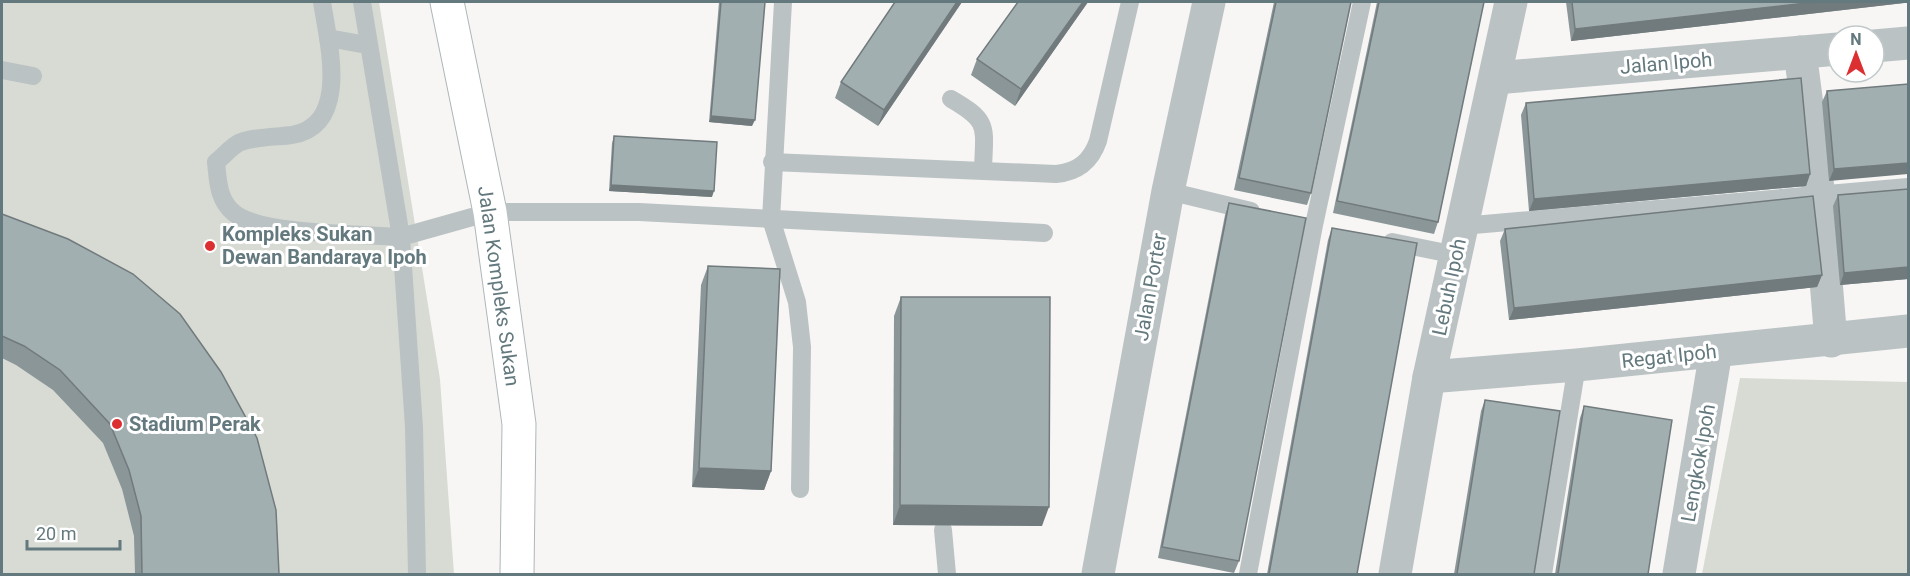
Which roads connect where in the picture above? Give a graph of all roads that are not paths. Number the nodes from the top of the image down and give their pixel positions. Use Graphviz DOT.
graph roads {
  1 [pos="322,2"];
  2 [pos="362,2"];
  3 [pos="447,2"];
  4 [pos="783,2"];
  5 [pos="1130,2"];
  6 [pos="1209,2"];
  7 [pos="1362,2"];
  8 [pos="1511,2"];
  9 [pos="328,38"];
  10 [pos="1908,43"];
  11 [pos="367,45"];
  12 [pos="1886,45"];
  13 [pos="1826,50"];
  14 [pos="1800,52"];
  15 [pos="2,70"];
  16 [pos="33,75"];
  17 [pos="1495,78"];
  18 [pos="951,99"];
  19 [pos="772,162"];
  20 [pos="982,171"];
  21 [pos="1908,187"];
  22 [pos="1168,191"];
  23 [pos="1819,196"];
  24 [pos="490,212"];
  25 [pos="1269,215"];
  26 [pos="771,219"];
  27 [pos="1292,220"];
  28 [pos="1314,225"];
  29 [pos="1336,230"];
  30 [pos="1044,233"];
  31 [pos="401,237"];
  32 [pos="1379,239"];
  33 [pos="1459,241"];
  34 [pos="1908,331"];
  35 [pos="1831,340"];
  36 [pos="1716,351"];
  37 [pos="1577,365"];
  38 [pos="1429,377"];
  39 [pos="800,489"];
  40 [pos="943,530"];
  41 [pos="417,574"];
  42 [pos="517,574"];
  43 [pos="947,574"];
  44 [pos="1098,574"];
  45 [pos="1248,574"];
  46 [pos="1395,574"];
  47 [pos="1543,574"];
  48 [pos="1679,574"];
  1 -- 9 [label="lane"];
  2 -- 11 [label="lane"];
  3 -- 24 [label="main road, Jalan Kompleks Sukan"];
  4 -- 19 [label="lane"];
  5 -- 20 [label="lane"];
  6 -- 22 [label="street, Jalan Porter"];
  7 -- 28 [label="lane"];
  8 -- 17 [label="street, Lebuh Ipoh"];
  9 -- 11 [label="lane"];
  9 -- 31 [label="lane"];
  10 -- 12 [label="street"];
  11 -- 31 [label="lane"];
  13 -- 14 [label="street, Jalan Ipoh"];
  14 -- 17 [label="street, Jalan Ipoh"];
  14 -- 23 [label="street"];
  15 -- 16 [label="lane"];
  17 -- 33 [label="street, Lebuh Ipoh"];
  18 -- 20 [label="lane"];
  19 -- 20 [label="lane"];
  19 -- 26 [label="lane"];
  21 -- 23 [label="lane"];
  22 -- 25 [label="lane"];
  22 -- 44 [label="street, Jalan Porter"];
  23 -- 33 [label="lane"];
  23 -- 35 [label="street"];
  24 -- 26 [label="lane"];
  24 -- 31 [label="lane"];
  24 -- 42 [label="main road, Jalan Kompleks Sukan"];
  26 -- 30 [label="lane"];
  26 -- 39 [label="lane"];
  27 -- 28 [label="lane"];
  28 -- 29 [label="lane"];
  28 -- 45 [label="lane"];
  31 -- 41 [label="lane"];
  32 -- 33 [label="lane"];
  33 -- 38 [label="street, Lebuh Ipoh"];
  34 -- 35 [label="street, Regat Ipoh"];
  35 -- 36 [label="street, Regat Ipoh"];
  36 -- 37 [label="street, Regat Ipoh"];
  36 -- 48 [label="street, Lengkok Ipoh"];
  37 -- 38 [label="street, Regat Ipoh"];
  37 -- 47 [label="lane"];
  38 -- 46 [label="street, Lebuh Ipoh"];
  40 -- 43 [label="lane"];
}
